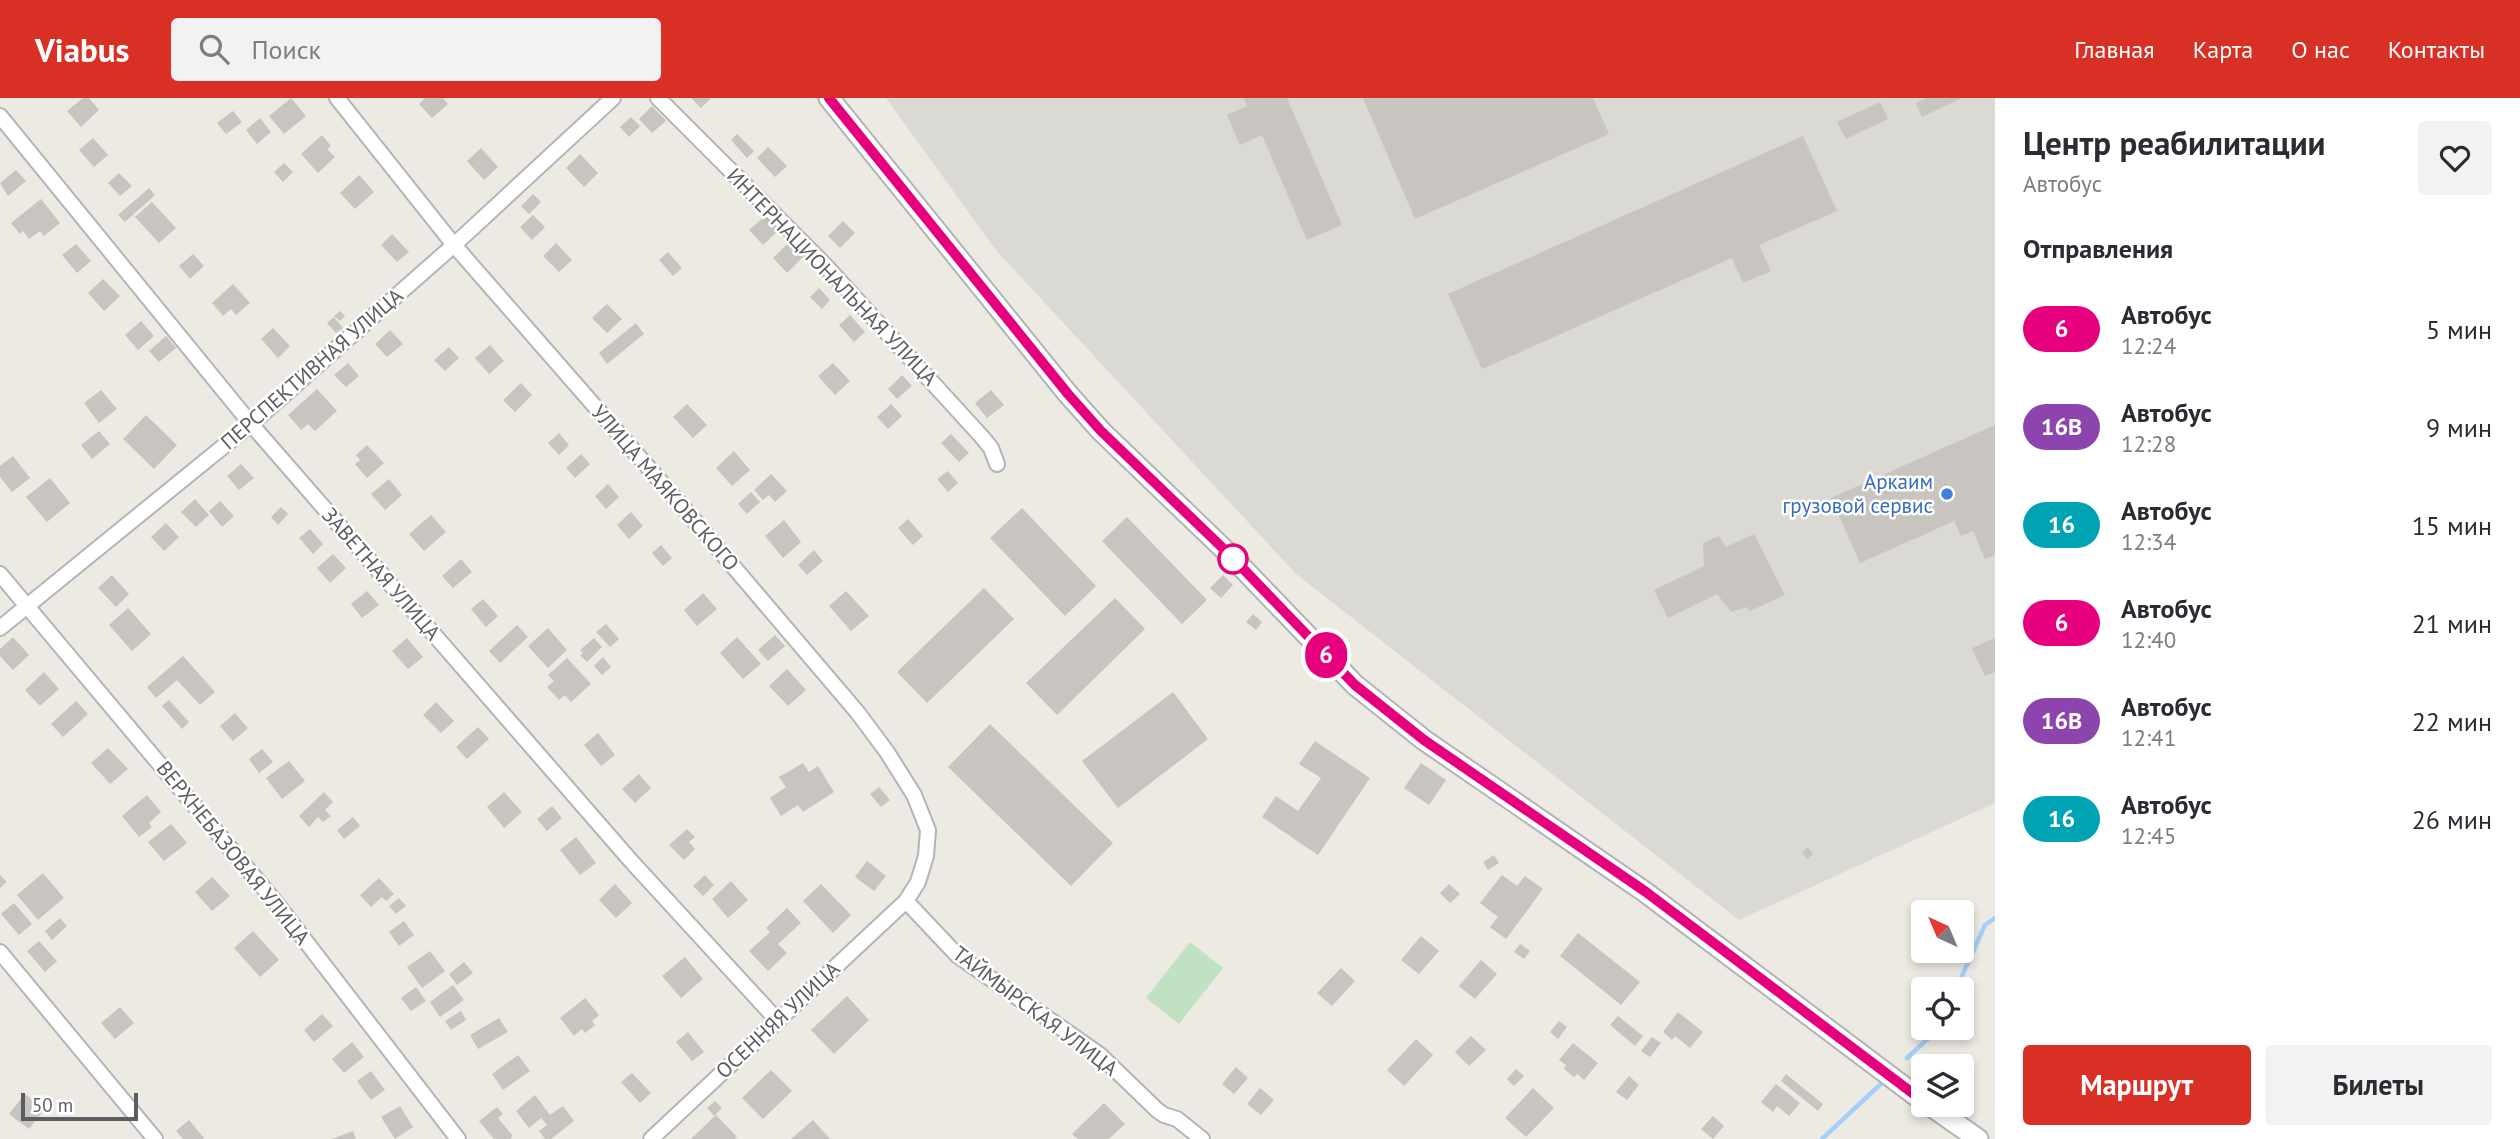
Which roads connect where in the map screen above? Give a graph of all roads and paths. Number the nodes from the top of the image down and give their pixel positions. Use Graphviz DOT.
graph roads {
  1 [pos="337,98"];
  2 [pos="613,98"];
  3 [pos="658,98"];
  4 [pos="829,98"];
  5 [pos="0,116"];
  6 [pos="454,245"];
  7 [pos="251,424"];
  8 [pos="997,464"];
  9 [pos="0,574"];
  10 [pos="26,606"];
  11 [pos="0,628"];
  12 [pos="906,901"];
  13 [pos="0,952"];
  14 [pos="776,1020"];
  15 [pos="1911,1092"];
  16 [pos="1947,1117"];
  17 [pos="155,1139"];
  18 [pos="458,1139"];
  19 [pos="651,1139"];
  20 [pos="1202,1139"];
  21 [pos="1978,1139"];
  1 -- 6 [label="street, УЛИЦА МАЯКОВСКОГО"];
  2 -- 6 [label="street, ПЕРСПЕКТИВНАЯ УЛИЦА"];
  3 -- 8 [label="street, ИНТЕРНАЦИОНАЛЬНАЯ УЛИЦА"];
  4 -- 15 [label="main road"];
  5 -- 7 [label="street, ЗАВЕТНАЯ УЛИЦА"];
  6 -- 7 [label="street, ПЕРСПЕКТИВНАЯ УЛИЦА"];
  6 -- 12 [label="street, УЛИЦА МАЯКОВСКОГО"];
  7 -- 10 [label="street, ПЕРСПЕКТИВНАЯ УЛИЦА"];
  7 -- 14 [label="street, ЗАВЕТНАЯ УЛИЦА"];
  9 -- 10 [label="street, ВЕРХНЕБАЗОВАЯ УЛИЦА"];
  10 -- 11 [label="street, ПЕРСПЕКТИВНАЯ УЛИЦА"];
  10 -- 18 [label="street, ВЕРХНЕБАЗОВАЯ УЛИЦА"];
  12 -- 14 [label="street, ОСЕННЯЯ УЛИЦА"];
  12 -- 20 [label="street, ТАЙМЫРСКАЯ УЛИЦА"];
  13 -- 17 [label="street"];
  14 -- 19 [label="street, ОСЕННЯЯ УЛИЦА"];
  16 -- 21 [label="main road"];
}
